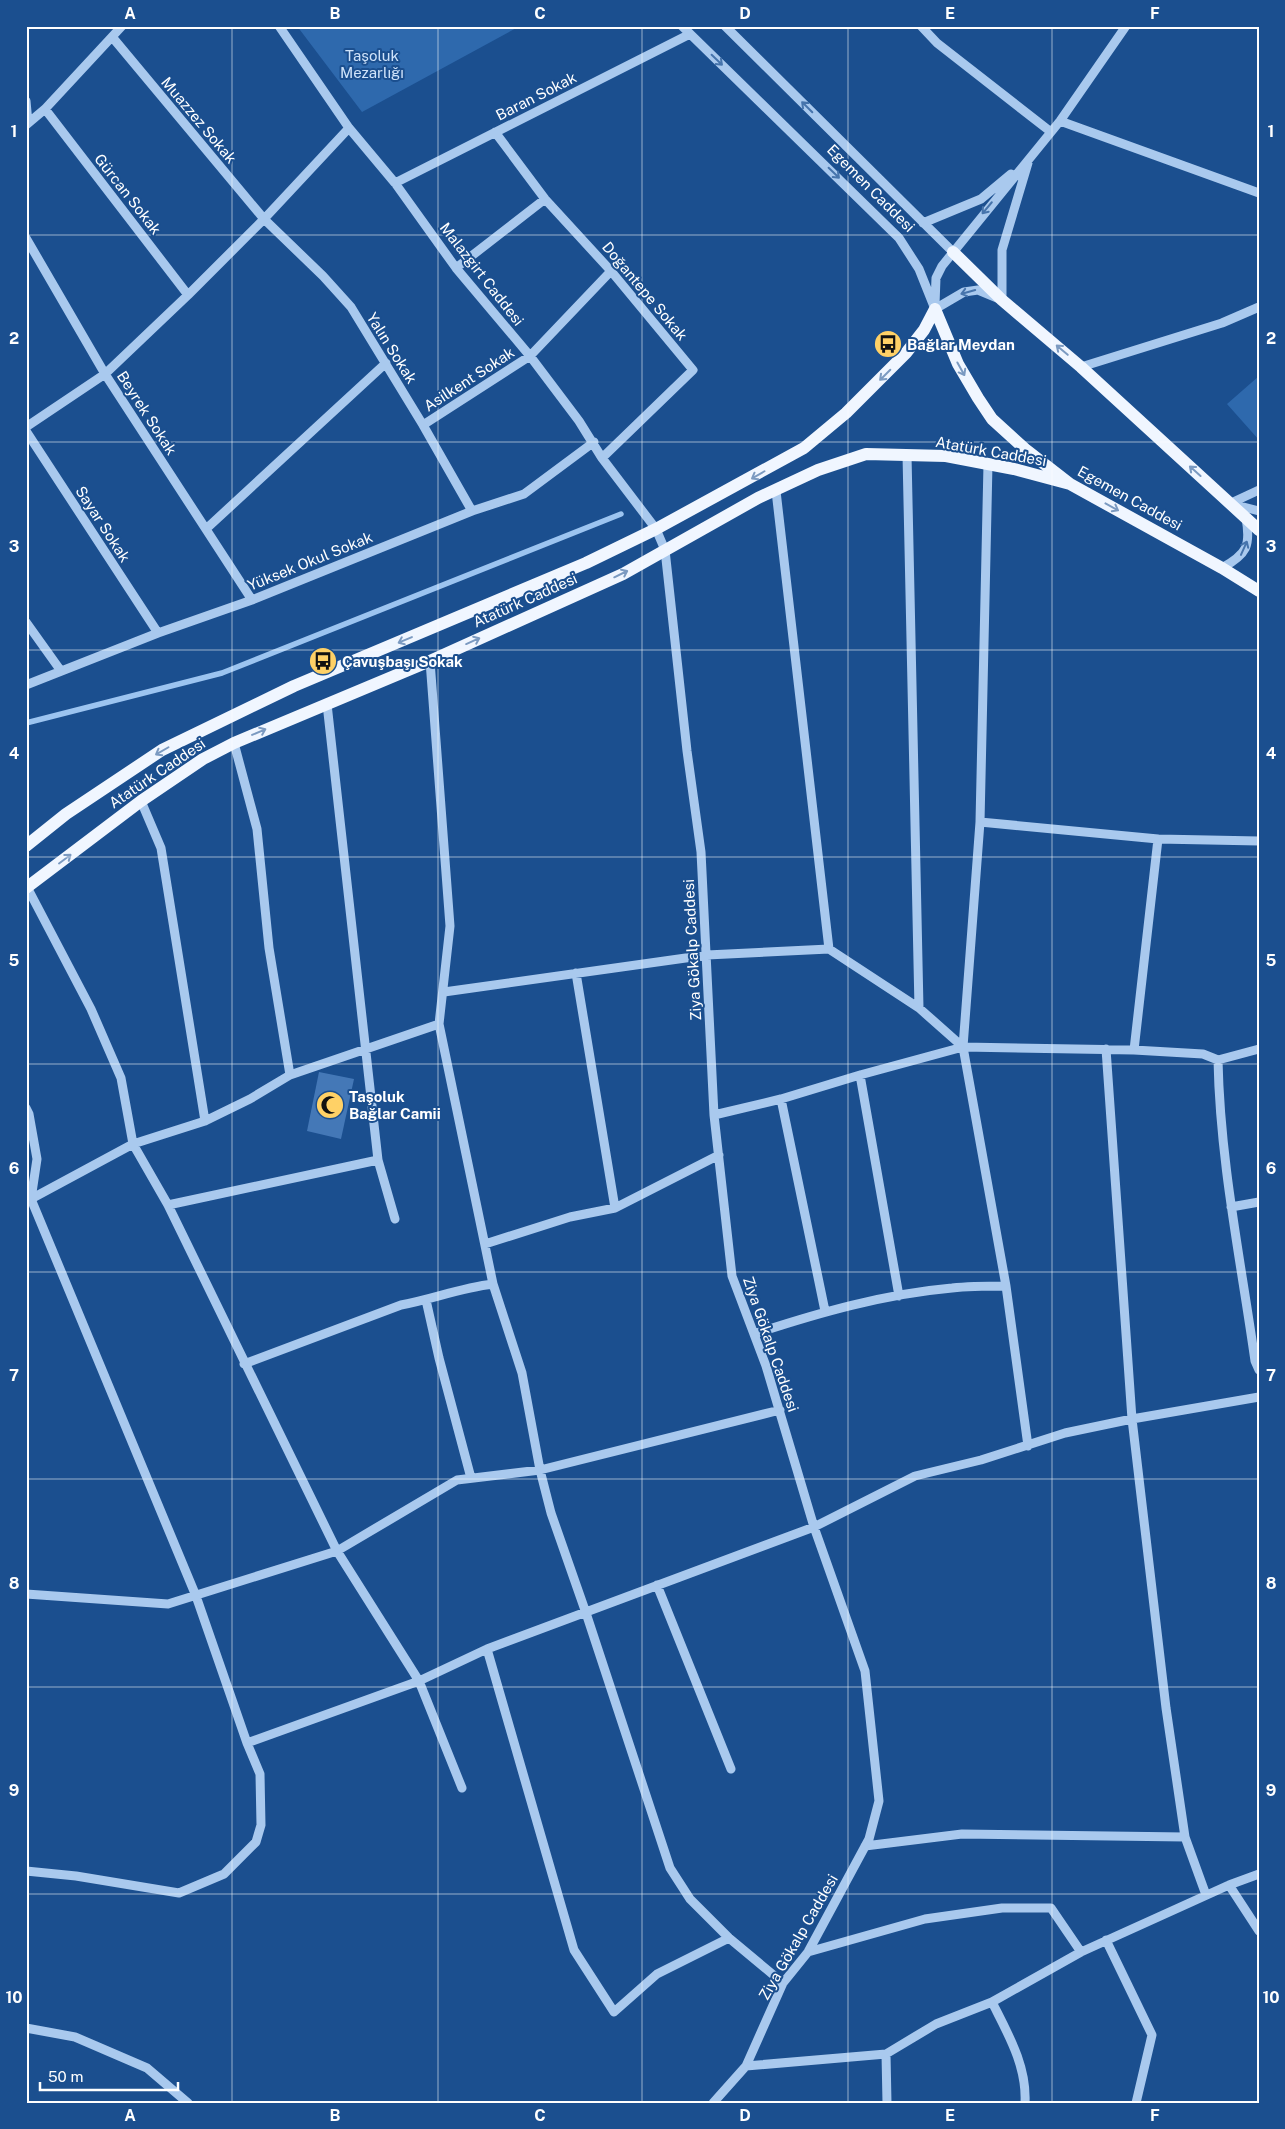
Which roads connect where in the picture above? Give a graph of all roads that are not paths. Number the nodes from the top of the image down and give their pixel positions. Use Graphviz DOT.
graph roads {
  1 [pos="122,26"];
  2 [pos="279,26"];
  3 [pos="682,26"];
  4 [pos="725,26"];
  5 [pos="921,26"];
  6 [pos="1126,26"];
  7 [pos="690,34"];
  8 [pos="113,38"];
  9 [pos="26,101"];
  10 [pos="45,109"];
  11 [pos="1060,121"];
  12 [pos="27,124"];
  13 [pos="349,128"];
  14 [pos="495,132"];
  15 [pos="1051,132"];
  16 [pos="1030,158"];
  17 [pos="395,182"];
  18 [pos="1259,193"];
  19 [pos="545,199"];
  20 [pos="264,219"];
  21 [pos="924,223"];
  22 [pos="26,238"];
  23 [pos="953,252"];
  24 [pos="456,268"];
  25 [pos="611,270"];
  26 [pos="188,295"];
  27 [pos="1002,300"];
  28 [pos="1259,307"];
  29 [pos="935,308"];
  30 [pos="530,356"];
  31 [pos="386,364"];
  32 [pos="1082,367"];
  33 [pos="105,374"];
  34 [pos="423,425"];
  35 [pos="26,429"];
  36 [pos="594,442"];
  37 [pos="908,456"];
  38 [pos="602,458"];
  39 [pos="988,464"];
  40 [pos="1070,484"];
  41 [pos="1259,490"];
  42 [pos="776,491"];
  43 [pos="1231,504"];
  44 [pos="472,511"];
  45 [pos="1259,511"];
  46 [pos="1246,518"];
  47 [pos="206,529"];
  48 [pos="1259,530"];
  49 [pos="661,540"];
  50 [pos="1222,568"];
  51 [pos="1253,584"];
  52 [pos="1259,591"];
  53 [pos="252,600"];
  54 [pos="26,622"];
  55 [pos="158,633"];
  56 [pos="430,661"];
  57 [pos="61,672"];
  58 [pos="26,686"];
  59 [pos="327,704"];
  60 [pos="234,743"];
  61 [pos="141,801"];
  62 [pos="980,822"];
  63 [pos="1158,839"];
  64 [pos="1259,842"];
  65 [pos="26,846"];
  66 [pos="27,888"];
  67 [pos="829,949"];
  68 [pos="707,955"];
  69 [pos="576,973"];
  70 [pos="444,992"];
  71 [pos="919,1008"];
  72 [pos="439,1024"];
  73 [pos="963,1047"];
  74 [pos="366,1048"];
  75 [pos="1106,1049"];
  76 [pos="1259,1049"];
  77 [pos="1134,1050"];
  78 [pos="1218,1060"];
  79 [pos="290,1075"];
  80 [pos="860,1075"];
  81 [pos="780,1099"];
  82 [pos="26,1108"];
  83 [pos="714,1115"];
  84 [pos="205,1121"];
  85 [pos="133,1144"];
  86 [pos="719,1155"];
  87 [pos="378,1160"];
  88 [pos="29,1200"];
  89 [pos="1259,1202"];
  90 [pos="168,1204"];
  91 [pos="1231,1206"];
  92 [pos="615,1208"];
  93 [pos="395,1219"];
  94 [pos="484,1244"];
  95 [pos="493,1284"];
  96 [pos="1006,1286"];
  97 [pos="899,1296"];
  98 [pos="426,1300"];
  99 [pos="825,1311"];
  100 [pos="754,1334"];
  101 [pos="244,1364"];
  102 [pos="1259,1370"];
  103 [pos="1259,1397"];
  104 [pos="780,1410"];
  105 [pos="1132,1419"];
  106 [pos="1028,1446"];
  107 [pos="540,1470"];
  108 [pos="471,1478"];
  109 [pos="814,1527"];
  110 [pos="337,1551"];
  111 [pos="657,1585"];
  112 [pos="26,1594"];
  113 [pos="196,1596"];
  114 [pos="586,1613"];
  115 [pos="487,1649"];
  116 [pos="419,1681"];
  117 [pos="247,1743"];
  118 [pos="732,1769"];
  119 [pos="462,1788"];
  120 [pos="1186,1837"];
  121 [pos="865,1846"];
  122 [pos="26,1871"];
  123 [pos="1259,1874"];
  124 [pos="1229,1885"];
  125 [pos="1206,1895"];
  126 [pos="1259,1931"];
  127 [pos="729,1938"];
  128 [pos="1106,1940"];
  129 [pos="808,1952"];
  130 [pos="1081,1952"];
  131 [pos="783,1983"];
  132 [pos="992,2002"];
  133 [pos="26,2028"];
  134 [pos="886,2054"];
  135 [pos="746,2066"];
  136 [pos="188,2103"];
  137 [pos="713,2103"];
  138 [pos="887,2103"];
  139 [pos="1025,2103"];
  140 [pos="1136,2103"];
  1 -- 8 [label="street"];
  2 -- 13 [label="street, Malazgirt Caddesi"];
  3 -- 7 [label="street, Egemen Caddesi"];
  21 -- 4 [label="street, Egemen Caddesi, one-way"];
  5 -- 15 [label="street"];
  6 -- 11 [label="street"];
  7 -- 14 [label="street, Baran Sokak"];
  7 -- 29 [label="street, Egemen Caddesi, one-way"];
  8 -- 10 [label="street"];
  8 -- 20 [label="street, Muazzez Sokak"];
  9 -- 12 [label="street"];
  10 -- 12 [label="street"];
  10 -- 26 [label="street, Gürcan Sokak"];
  11 -- 15 [label="street"];
  11 -- 18 [label="street"];
  13 -- 17 [label="street, Malazgirt Caddesi"];
  13 -- 20 [label="street"];
  14 -- 17 [label="street, Baran Sokak"];
  14 -- 19 [label="street, Doğantepe Sokak"];
  15 -- 16 [label="street"];
  16 -- 21 [label="street"];
  16 -- 23 [label="street, one-way"];
  16 -- 27 [label="street"];
  17 -- 24 [label="street, Malazgirt Caddesi"];
  19 -- 24 [label="street"];
  19 -- 25 [label="street, Doğantepe Sokak"];
  20 -- 26 [label="street"];
  20 -- 31 [label="street, Yalın Sokak"];
  21 -- 23 [label="street, Egemen Caddesi"];
  22 -- 33 [label="street, Beyrek Sokak"];
  23 -- 27 [label="main road, Egemen Caddesi"];
  23 -- 29 [label="street"];
  24 -- 30 [label="street, Malazgirt Caddesi"];
  25 -- 30 [label="street, Asilkent Sokak"];
  25 -- 38 [label="street, Doğantepe Sokak"];
  26 -- 33 [label="street"];
  27 -- 29 [label="street, one-way"];
  32 -- 27 [label="main road, Egemen Caddesi, one-way"];
  28 -- 32 [label="street"];
  29 -- 40 [label="main road, Egemen Caddesi, one-way"];
  29 -- 49 [label="main road, Atatürk Caddesi, one-way"];
  30 -- 34 [label="street, Asilkent Sokak"];
  30 -- 36 [label="street, Malazgirt Caddesi"];
  31 -- 34 [label="street, Yalın Sokak"];
  31 -- 47 [label="street"];
  43 -- 32 [label="main road, Egemen Caddesi, one-way"];
  33 -- 35 [label="street"];
  33 -- 47 [label="street, Beyrek Sokak"];
  34 -- 44 [label="street, Yalın Sokak"];
  35 -- 55 [label="street, Sayar Sokak"];
  36 -- 38 [label="street, Malazgirt Caddesi"];
  36 -- 44 [label="street, Yüksek Okul Sokak"];
  37 -- 39 [label="main road, Atatürk Caddesi"];
  37 -- 42 [label="main road, Atatürk Caddesi"];
  37 -- 71 [label="street"];
  38 -- 49 [label="street, Malazgirt Caddesi"];
  39 -- 40 [label="main road, Atatürk Caddesi"];
  39 -- 62 [label="street"];
  40 -- 50 [label="main road, Egemen Caddesi, one-way"];
  41 -- 43 [label="street"];
  42 -- 49 [label="main road, Atatürk Caddesi"];
  42 -- 67 [label="street"];
  43 -- 45 [label="street"];
  43 -- 46 [label="main road, Egemen Caddesi"];
  44 -- 53 [label="street, Yüksek Okul Sokak"];
  46 -- 48 [label="main road, Egemen Caddesi"];
  50 -- 46 [label="street, one-way"];
  47 -- 53 [label="street, Beyrek Sokak"];
  56 -- 49 [label="main road, Atatürk Caddesi, one-way"];
  49 -- 65 [label="main road, Atatürk Caddesi, one-way"];
  49 -- 68 [label="street, Ziya Gökalp Caddesi"];
  50 -- 51 [label="main road, Egemen Caddesi"];
  51 -- 52 [label="main road, Egemen Caddesi"];
  53 -- 55 [label="street, Yüksek Okul Sokak"];
  54 -- 57 [label="street"];
  55 -- 57 [label="street, Yüksek Okul Sokak"];
  56 -- 59 [label="main road, Atatürk Caddesi"];
  56 -- 70 [label="street"];
  57 -- 58 [label="street, Yüksek Okul Sokak"];
  60 -- 59 [label="main road, Atatürk Caddesi, one-way"];
  59 -- 74 [label="street"];
  60 -- 61 [label="main road, Atatürk Caddesi"];
  60 -- 79 [label="street"];
  66 -- 61 [label="main road, Atatürk Caddesi, one-way"];
  61 -- 84 [label="street"];
  62 -- 63 [label="street"];
  62 -- 73 [label="street"];
  63 -- 64 [label="street"];
  63 -- 77 [label="street"];
  66 -- 85 [label="street"];
  67 -- 68 [label="street"];
  67 -- 71 [label="street"];
  68 -- 69 [label="street"];
  68 -- 83 [label="street, Ziya Gökalp Caddesi"];
  69 -- 70 [label="street"];
  69 -- 92 [label="street"];
  70 -- 72 [label="street"];
  71 -- 73 [label="street"];
  72 -- 74 [label="street"];
  72 -- 94 [label="street"];
  73 -- 75 [label="street"];
  73 -- 80 [label="street"];
  73 -- 96 [label="street"];
  74 -- 79 [label="street"];
  74 -- 87 [label="street"];
  75 -- 77 [label="street"];
  75 -- 105 [label="street"];
  76 -- 78 [label="street"];
  77 -- 78 [label="street"];
  78 -- 91 [label="street"];
  79 -- 84 [label="street"];
  80 -- 81 [label="street"];
  80 -- 97 [label="street"];
  81 -- 83 [label="street"];
  81 -- 99 [label="street"];
  82 -- 88 [label="street"];
  83 -- 86 [label="street, Ziya Gökalp Caddesi"];
  84 -- 85 [label="street"];
  85 -- 88 [label="street"];
  85 -- 90 [label="street"];
  86 -- 92 [label="street"];
  86 -- 100 [label="street, Ziya Gökalp Caddesi"];
  87 -- 90 [label="street"];
  87 -- 93 [label="street"];
  88 -- 113 [label="street"];
  89 -- 91 [label="street"];
  90 -- 101 [label="street"];
  91 -- 102 [label="street"];
  92 -- 94 [label="street"];
  94 -- 95 [label="street"];
  95 -- 98 [label="street"];
  95 -- 107 [label="street"];
  96 -- 97 [label="street"];
  96 -- 106 [label="street"];
  97 -- 99 [label="street"];
  98 -- 101 [label="street"];
  98 -- 108 [label="street"];
  99 -- 100 [label="street"];
  100 -- 104 [label="street, Ziya Gökalp Caddesi"];
  101 -- 110 [label="street"];
  103 -- 105 [label="street"];
  104 -- 107 [label="street"];
  104 -- 109 [label="street, Ziya Gökalp Caddesi"];
  105 -- 106 [label="street"];
  105 -- 120 [label="street"];
  106 -- 109 [label="street"];
  107 -- 108 [label="street"];
  107 -- 114 [label="street"];
  108 -- 110 [label="street"];
  109 -- 111 [label="street"];
  109 -- 121 [label="street, Ziya Gökalp Caddesi"];
  110 -- 113 [label="street"];
  110 -- 116 [label="street"];
  111 -- 114 [label="street"];
  111 -- 118 [label="street"];
  112 -- 113 [label="street"];
  113 -- 117 [label="street"];
  114 -- 115 [label="street"];
  114 -- 127 [label="street"];
  115 -- 116 [label="street"];
  115 -- 127 [label="street"];
  116 -- 117 [label="street"];
  116 -- 119 [label="street"];
  117 -- 122 [label="street"];
  120 -- 121 [label="street"];
  120 -- 125 [label="street"];
  121 -- 129 [label="street, Ziya Gökalp Caddesi"];
  123 -- 124 [label="street"];
  124 -- 125 [label="street"];
  124 -- 126 [label="street"];
  125 -- 128 [label="street"];
  127 -- 131 [label="street"];
  128 -- 130 [label="street"];
  128 -- 140 [label="street"];
  129 -- 130 [label="street"];
  129 -- 131 [label="street, Ziya Gökalp Caddesi"];
  130 -- 132 [label="street"];
  131 -- 135 [label="street, Ziya Gökalp Caddesi"];
  132 -- 134 [label="street"];
  132 -- 139 [label="street"];
  133 -- 136 [label="street"];
  134 -- 135 [label="street"];
  134 -- 138 [label="street"];
  135 -- 137 [label="street, Ziya Gökalp Caddesi"];
}
